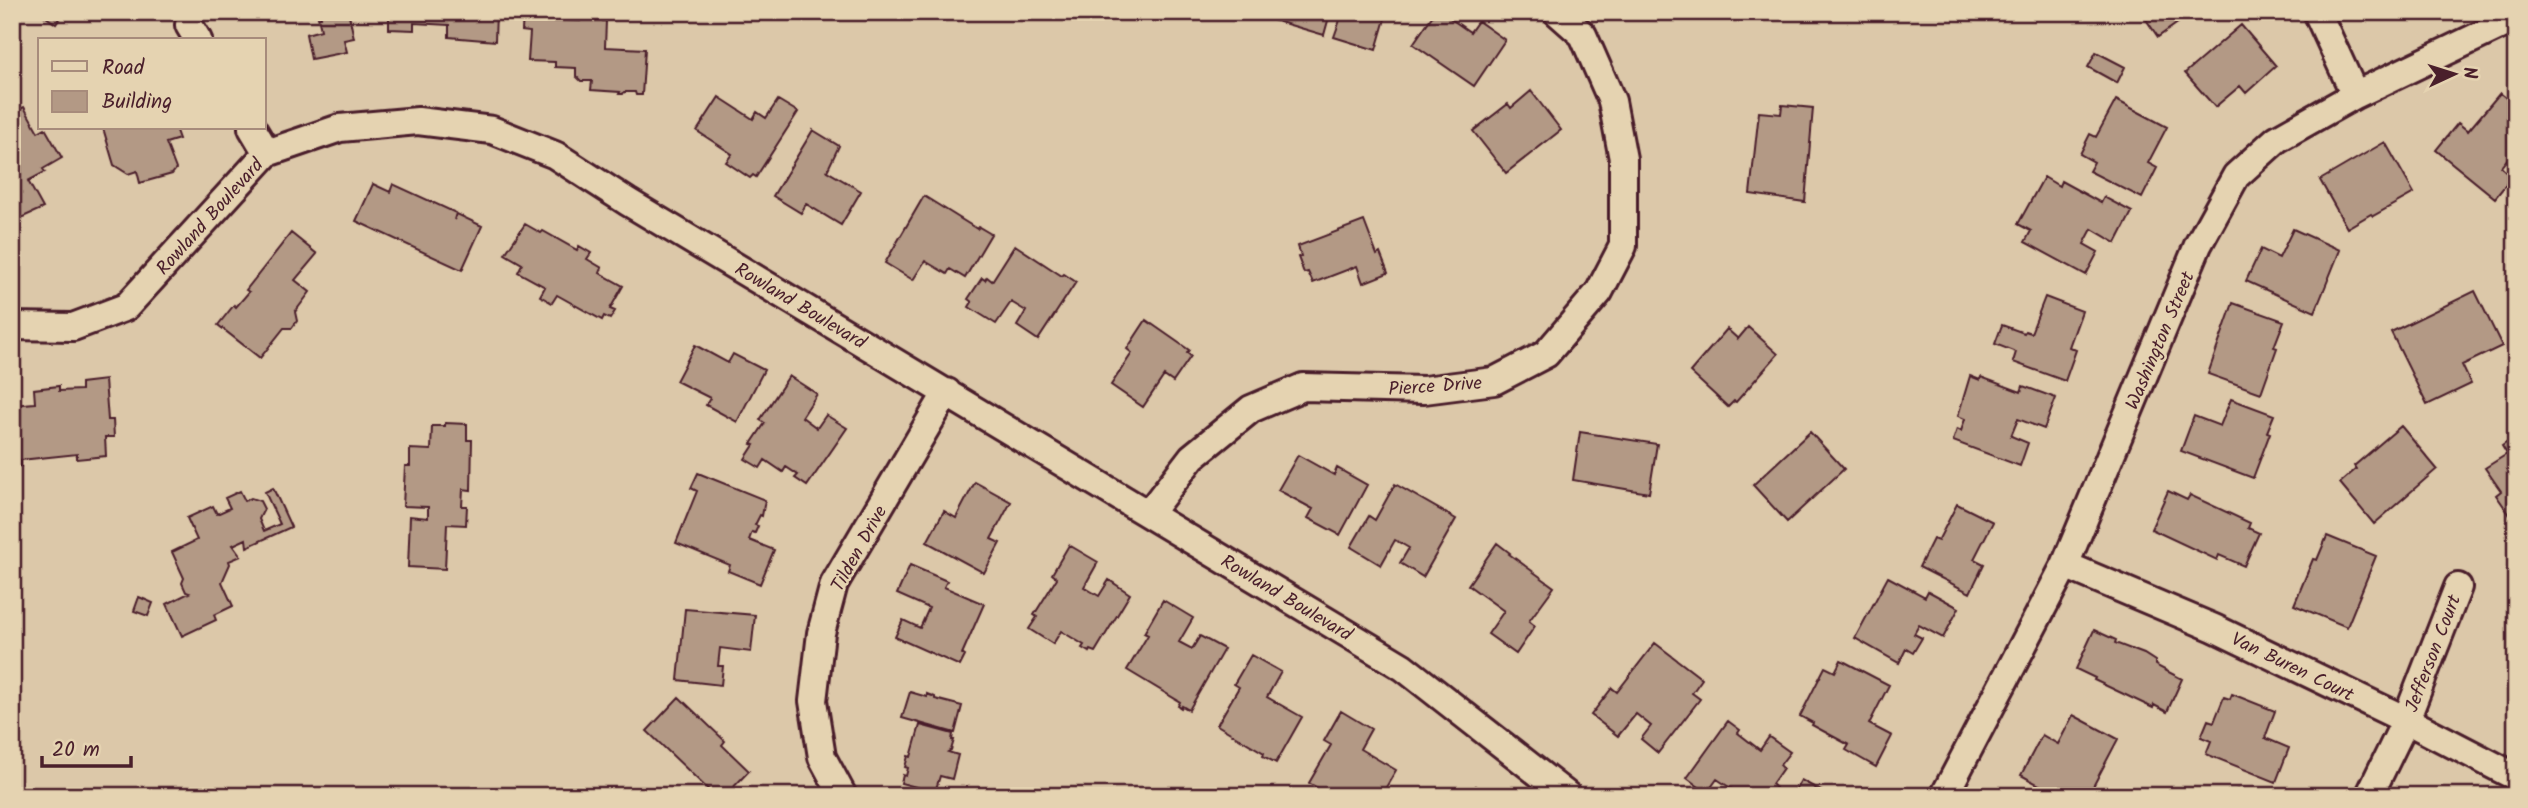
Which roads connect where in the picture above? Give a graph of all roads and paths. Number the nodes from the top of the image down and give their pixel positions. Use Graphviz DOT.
graph roads {
  1 [pos="1558,12"];
  2 [pos="2317,12"];
  3 [pos="2516,18"];
  4 [pos="2355,95"];
  5 [pos="253,130"];
  6 [pos="267,153"];
  7 [pos="12,326"];
  8 [pos="947,393"];
  9 [pos="1149,513"];
  10 [pos="2065,565"];
  11 [pos="2458,587"];
  12 [pos="2406,720"];
  13 [pos="2516,777"];
  14 [pos="843,796"];
  15 [pos="1569,796"];
  16 [pos="1944,796"];
  17 [pos="2369,796"];
  1 -- 9 [label="street, Pierce Drive"];
  2 -- 4 [label="street"];
  3 -- 4 [label="street, Washington Street"];
  4 -- 10 [label="street, Washington Street"];
  5 -- 6 [label="street"];
  6 -- 7 [label="street, Rowland Boulevard"];
  6 -- 8 [label="street, Rowland Boulevard"];
  8 -- 9 [label="street, Rowland Boulevard"];
  8 -- 14 [label="street, Tilden Drive"];
  9 -- 15 [label="street, Rowland Boulevard"];
  10 -- 12 [label="street, Van Buren Court"];
  10 -- 16 [label="street, Washington Street"];
  11 -- 12 [label="street, Jefferson Court"];
  12 -- 13 [label="street, Van Buren Court"];
  12 -- 17 [label="street, Jefferson Court"];
}
